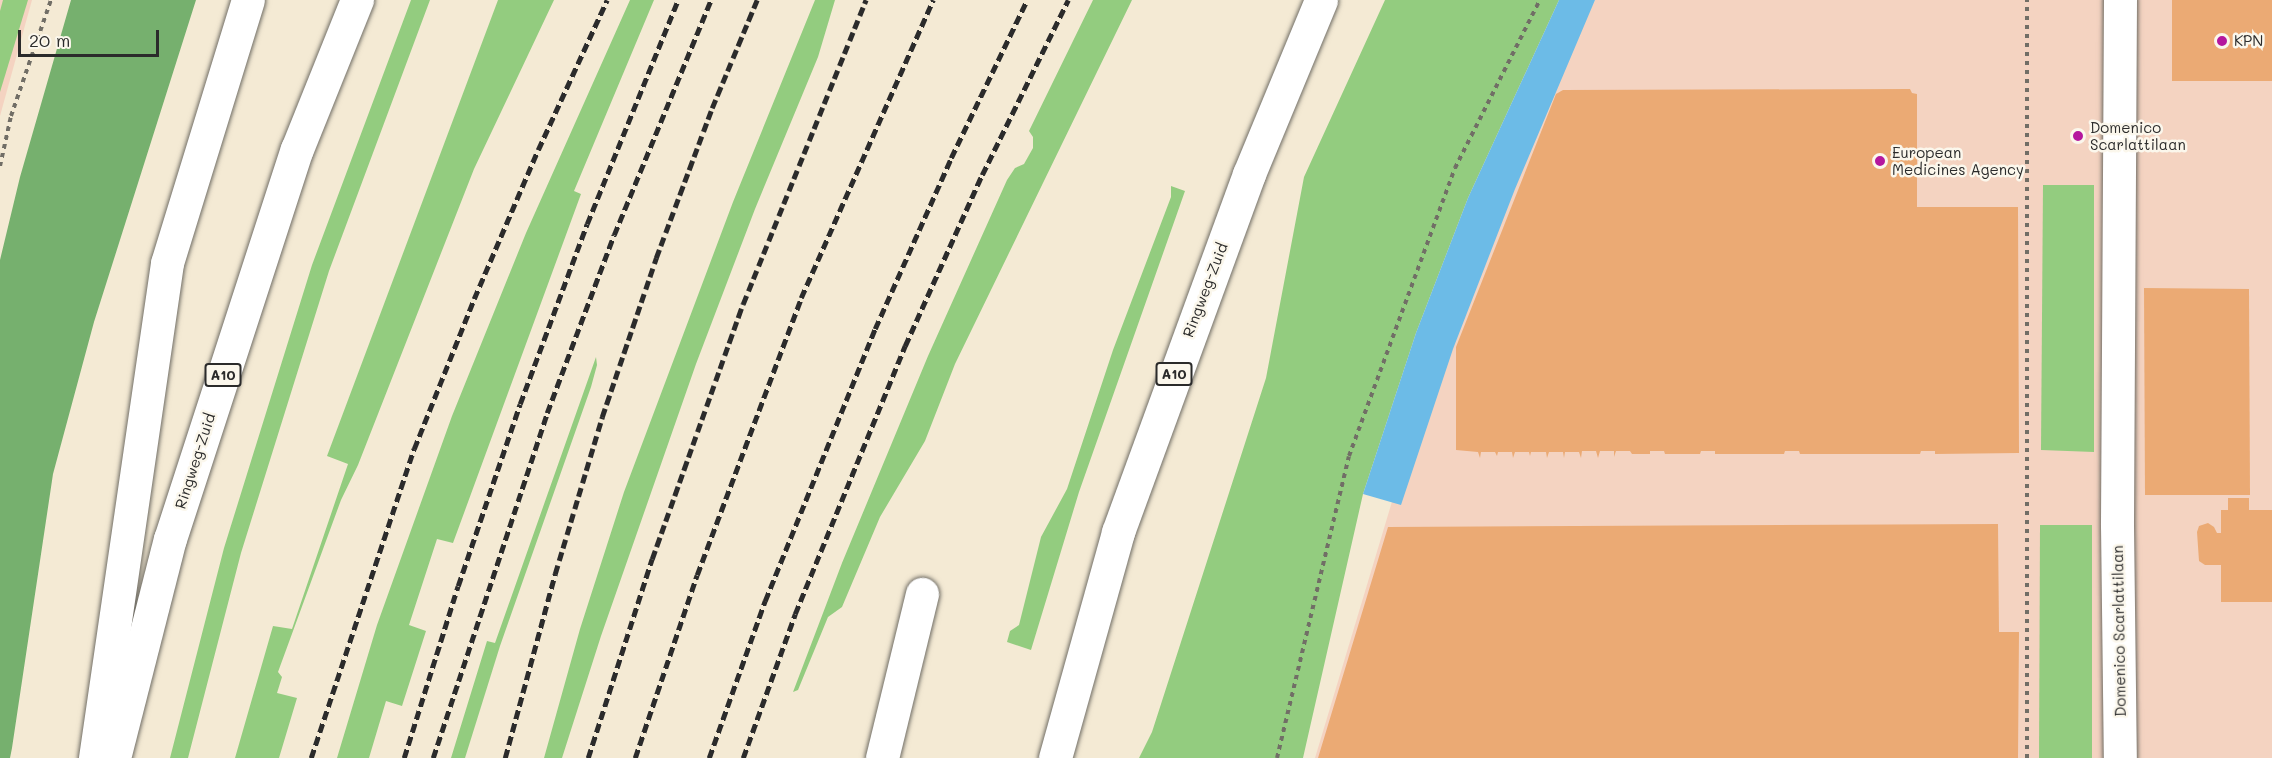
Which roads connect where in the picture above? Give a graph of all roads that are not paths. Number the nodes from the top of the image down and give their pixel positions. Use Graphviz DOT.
graph roads {
  1 [pos="248,0"];
  2 [pos="357,0"];
  3 [pos="1321,0"];
  4 [pos="2120,0"];
  5 [pos="922,594"];
  6 [pos="95,758"];
  7 [pos="114,758"];
  8 [pos="882,758"];
  9 [pos="1055,758"];
  10 [pos="2120,758"];
  1 -- 6 [label="main road"];
  2 -- 7 [label="main road, Ringweg-Zuid / A10"];
  3 -- 9 [label="main road, Ringweg-Zuid / A10"];
  4 -- 10 [label="main road, Domenico Scarlattilaan"];
  5 -- 8 [label="main road"];
}
